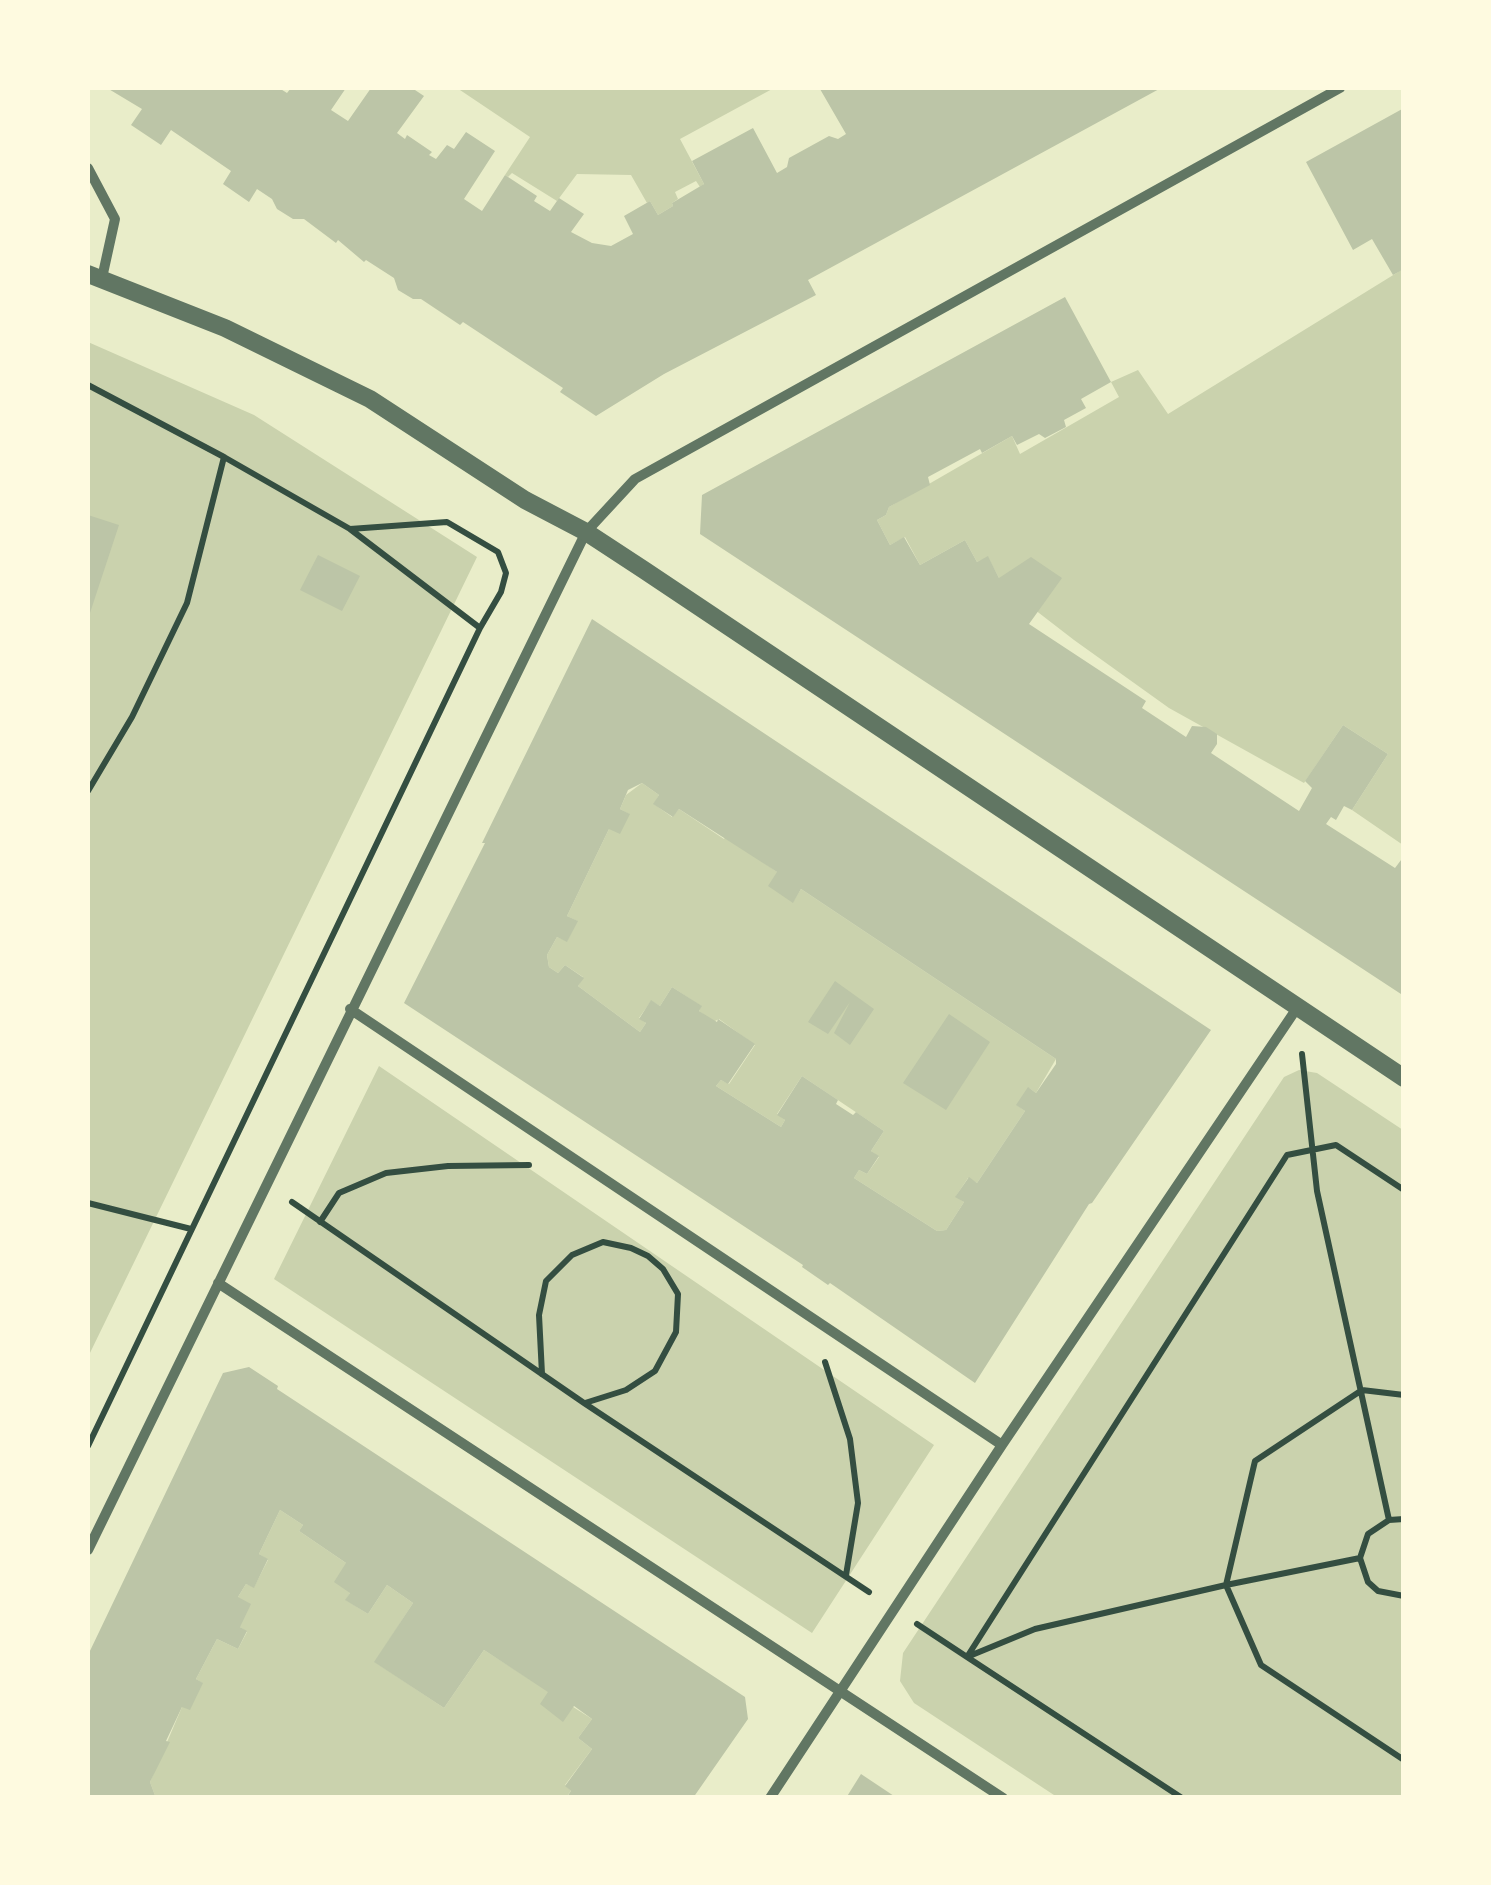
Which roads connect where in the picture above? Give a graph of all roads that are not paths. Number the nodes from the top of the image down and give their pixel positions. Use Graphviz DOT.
graph roads {
  1 [pos="1340,88"];
  2 [pos="88,168"];
  3 [pos="95,276"];
  4 [pos="586,532"];
  5 [pos="1297,1008"];
  6 [pos="350,1009"];
  7 [pos="1404,1078"];
  8 [pos="218,1283"];
  9 [pos="1002,1445"];
  10 [pos="88,1550"];
  11 [pos="842,1690"];
  12 [pos="770,1798"];
  13 [pos="1003,1798"];
  1 -- 4 [label="street"];
  2 -- 3 [label="street"];
  3 -- 4 [label="street"];
  4 -- 5 [label="street"];
  4 -- 6 [label="street"];
  5 -- 7 [label="street"];
  5 -- 9 [label="street"];
  6 -- 8 [label="street"];
  6 -- 9 [label="street"];
  8 -- 10 [label="street"];
  8 -- 11 [label="street"];
  9 -- 11 [label="street"];
  11 -- 12 [label="street"];
  11 -- 13 [label="street"];
}
